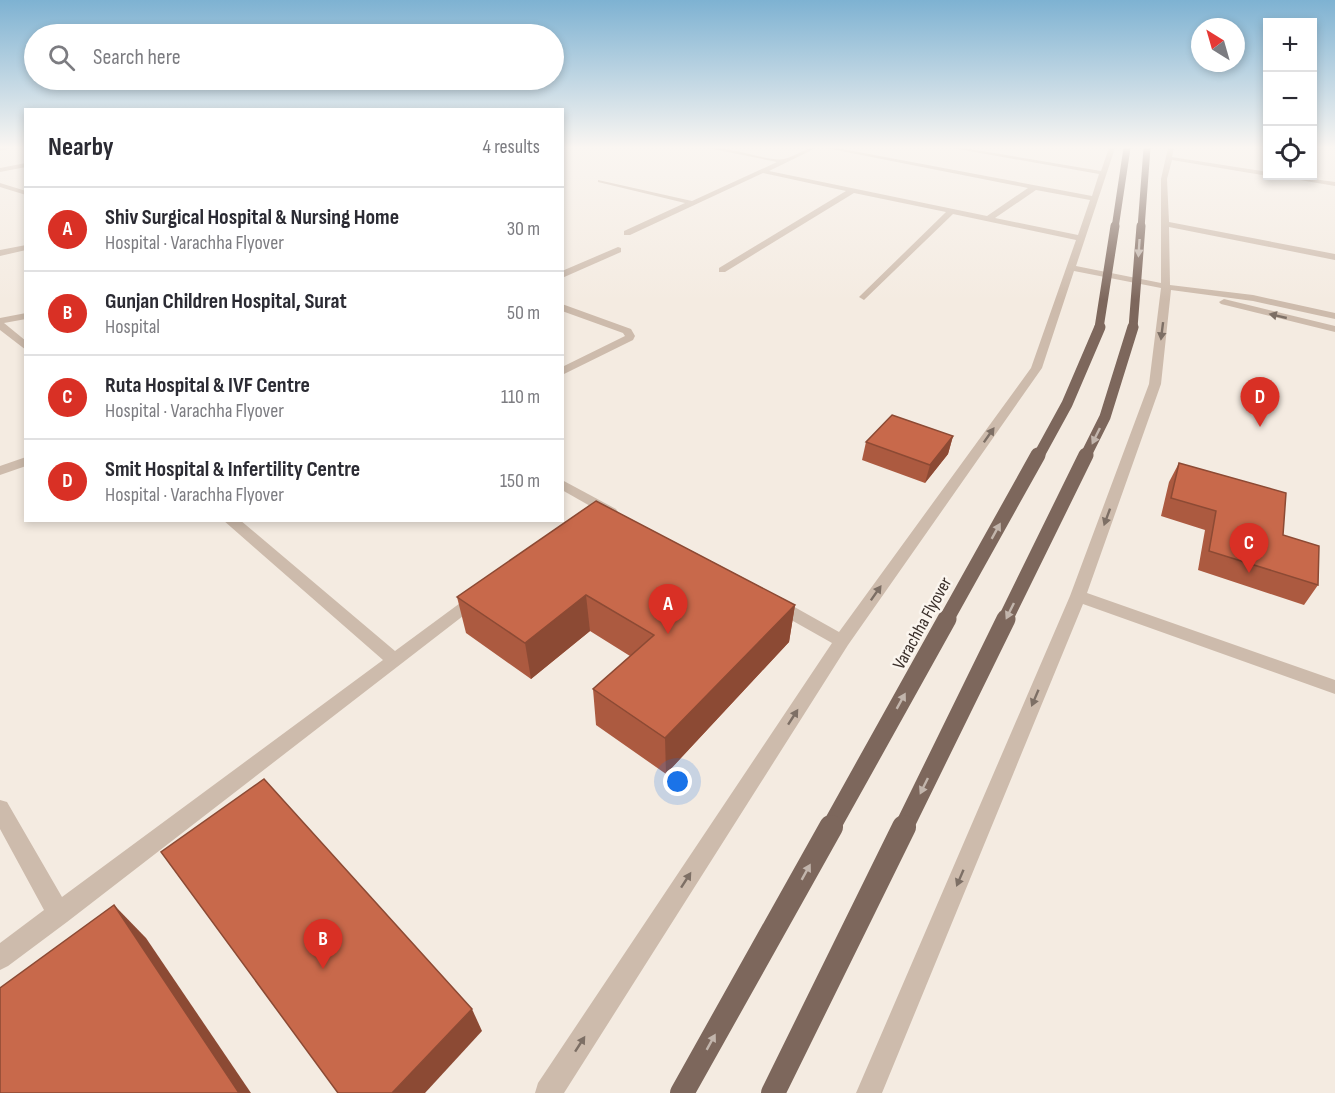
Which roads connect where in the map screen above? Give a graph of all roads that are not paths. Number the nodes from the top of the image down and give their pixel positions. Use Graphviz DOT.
graph roads {
  1 [pos="676,199"];
  2 [pos="701,199"];
  3 [pos="838,199"];
  4 [pos="895,199"];
  5 [pos="1017,199"];
  6 [pos="1094,199"];
  7 [pos="1110,199"];
  8 [pos="1143,199"];
  9 [pos="1164,199"];
  10 [pos="693,203"];
  11 [pos="951,211"];
  12 [pos="988,219"];
  13 [pos="1163,223"];
  14 [pos="627,233"];
  15 [pos="1080,238"];
  16 [pos="24,248"];
  17 [pos="618,250"];
  18 [pos="0,253"];
  19 [pos="1335,257"];
  20 [pos="1071,267"];
  21 [pos="722,270"];
  22 [pos="564,274"];
  23 [pos="1166,286"];
  24 [pos="1192,292"];
  25 [pos="864,297"];
  26 [pos="564,307"];
  27 [pos="1335,316"];
  28 [pos="24,317"];
  29 [pos="0,323"];
  30 [pos="1335,329"];
  31 [pos="24,345"];
  32 [pos="564,371"];
  33 [pos="24,462"];
  34 [pos="0,471"];
  35 [pos="564,485"];
  36 [pos="603,507"];
  37 [pos="624,519"];
  38 [pos="584,521"];
  39 [pos="232,522"];
  40 [pos="489,590"];
  41 [pos="759,594"];
  42 [pos="1078,596"];
  43 [pos="842,641"];
  44 [pos="394,660"];
  45 [pos="1335,687"];
  46 [pos="0,809"];
  47 [pos="59,914"];
  48 [pos="0,958"];
  49 [pos="548,1093"];
  50 [pos="682,1093"];
  51 [pos="773,1093"];
  52 [pos="869,1093"];
  1 -- 10 [label="street"];
  2 -- 10 [label="street"];
  3 -- 21 [label="street"];
  4 -- 11 [label="street"];
  5 -- 12 [label="street"];
  6 -- 15 [label="street"];
  50 -- 7 [label="main road, Varachha Flyover, one-way, bridge"];
  8 -- 51 [label="main road, one-way, bridge"];
  9 -- 13 [label="street"];
  10 -- 14 [label="street"];
  11 -- 12 [label="street"];
  11 -- 25 [label="street"];
  12 -- 15 [label="street"];
  13 -- 19 [label="street"];
  13 -- 23 [label="street"];
  15 -- 20 [label="street"];
  16 -- 18 [label="street"];
  17 -- 22 [label="street"];
  20 -- 23 [label="street"];
  43 -- 20 [label="street, one-way"];
  23 -- 24 [label="street"];
  23 -- 42 [label="street, one-way"];
  24 -- 27 [label="street"];
  30 -- 24 [label="street, one-way"];
  26 -- 32 [label="street"];
  28 -- 29 [label="street"];
  29 -- 31 [label="street"];
  33 -- 34 [label="street"];
  35 -- 36 [label="street"];
  36 -- 37 [label="street"];
  36 -- 38 [label="street"];
  39 -- 44 [label="street"];
  40 -- 44 [label="street"];
  41 -- 43 [label="street"];
  42 -- 45 [label="street"];
  42 -- 52 [label="street, one-way"];
  49 -- 43 [label="street, one-way"];
  44 -- 47 [label="street"];
  46 -- 47 [label="street"];
  47 -- 48 [label="street"];
}
